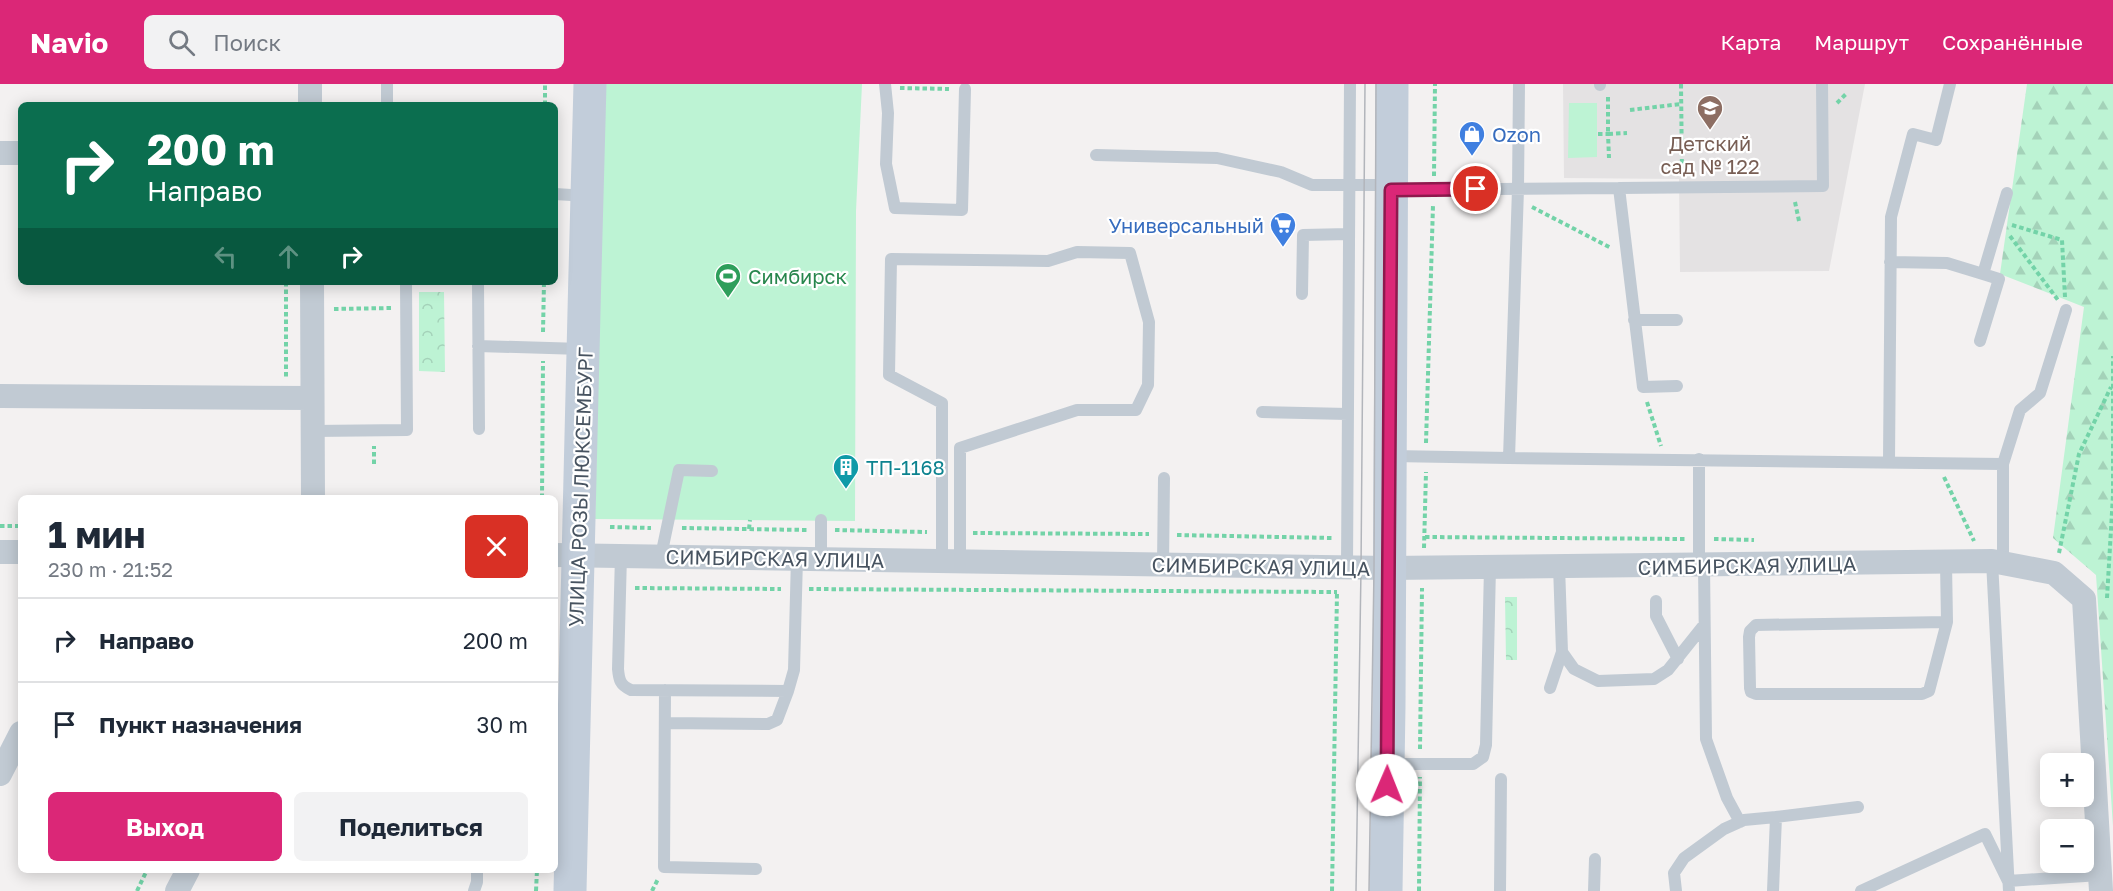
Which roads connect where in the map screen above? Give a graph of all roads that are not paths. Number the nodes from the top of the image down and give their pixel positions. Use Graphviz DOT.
graph roads {
  1 [pos="310,84"];
  2 [pos="387,84"];
  3 [pos="590,84"];
  4 [pos="1350,84"];
  5 [pos="1392,84"];
  6 [pos="1519,84"];
  7 [pos="1822,84"];
  8 [pos="1950,84"];
  9 [pos="885,86"];
  10 [pos="965,89"];
  11 [pos="310,102"];
  12 [pos="387,102"];
  13 [pos="0,153"];
  14 [pos="18,153"];
  15 [pos="1096,155"];
  16 [pos="1349,185"];
  17 [pos="1391,188"];
  18 [pos="1619,188"];
  19 [pos="2007,193"];
  20 [pos="558,194"];
  21 [pos="1518,195"];
  22 [pos="587,196"];
  23 [pos="1349,234"];
  24 [pos="1890,262"];
  25 [pos="1983,274"];
  26 [pos="312,285"];
  27 [pos="406,285"];
  28 [pos="478,285"];
  29 [pos="1302,294"];
  30 [pos="2066,310"];
  31 [pos="1634,320"];
  32 [pos="1677,320"];
  33 [pos="1980,341"];
  34 [pos="478,346"];
  35 [pos="584,349"];
  36 [pos="1677,386"];
  37 [pos="0,396"];
  38 [pos="312,398"];
  39 [pos="1262,412"];
  40 [pos="1348,414"];
  41 [pos="479,429"];
  42 [pos="313,431"];
  43 [pos="1390,456"];
  44 [pos="1509,458"];
  45 [pos="1699,459"];
  46 [pos="1889,461"];
  47 [pos="2003,464"];
  48 [pos="712,471"];
  49 [pos="1164,478"];
  50 [pos="313,495"];
  51 [pos="821,525"];
  52 [pos="0,552"];
  53 [pos="18,552"];
  54 [pos="566,555"];
  55 [pos="621,555"];
  56 [pos="661,556"];
  57 [pos="809,559"];
  58 [pos="951,561"];
  59 [pos="1997,562"];
  60 [pos="1946,563"];
  61 [pos="1163,565"];
  62 [pos="1701,565"];
  63 [pos="1559,566"];
  64 [pos="1342,567"];
  65 [pos="1490,567"];
  66 [pos="1389,568"];
  67 [pos="1656,601"];
  68 [pos="1947,622"];
  69 [pos="1704,625"];
  70 [pos="1562,652"];
  71 [pos="1678,658"];
  72 [pos="1550,688"];
  73 [pos="665,690"];
  74 [pos="788,691"];
  75 [pos="666,723"];
  76 [pos="18,739"];
  77 [pos="1388,764"];
  78 [pos="0,774"];
  79 [pos="1501,779"];
  80 [pos="1858,807"];
  81 [pos="1776,817"];
  82 [pos="1740,822"];
  83 [pos="1595,860"];
  84 [pos="756,869"];
  85 [pos="186,873"];
  86 [pos="477,873"];
  87 [pos="2101,883"];
  88 [pos="2008,886"];
  89 [pos="177,891"];
  90 [pos="474,891"];
  91 [pos="570,891"];
  92 [pos="1386,891"];
  93 [pos="1500,891"];
  94 [pos="1594,891"];
  95 [pos="1676,891"];
  96 [pos="1773,891"];
  97 [pos="1861,891"];
  1 -- 11 [label="street"];
  2 -- 12 [label="lane"];
  3 -- 22 [label="main road, УЛИЦА РОЗЫ ЛЮКСЕМБУРГ"];
  4 -- 16 [label="lane"];
  5 -- 17 [label="main road"];
  6 -- 21 [label="lane"];
  7 -- 18 [label="lane"];
  8 -- 24 [label="lane"];
  9 -- 10 [label="lane"];
  13 -- 14 [label="street"];
  15 -- 16 [label="lane"];
  16 -- 17 [label="lane"];
  16 -- 23 [label="lane"];
  17 -- 21 [label="lane"];
  17 -- 43 [label="main road"];
  18 -- 21 [label="lane"];
  18 -- 31 [label="lane"];
  19 -- 25 [label="lane"];
  20 -- 22 [label="lane"];
  21 -- 44 [label="lane"];
  22 -- 35 [label="main road, УЛИЦА РОЗЫ ЛЮКСЕМБУРГ"];
  23 -- 29 [label="lane"];
  23 -- 40 [label="lane"];
  24 -- 25 [label="lane"];
  24 -- 46 [label="lane"];
  25 -- 33 [label="lane"];
  26 -- 38 [label="street"];
  27 -- 42 [label="lane"];
  28 -- 34 [label="lane"];
  30 -- 47 [label="lane"];
  31 -- 32 [label="lane"];
  31 -- 36 [label="lane"];
  34 -- 35 [label="lane"];
  34 -- 41 [label="lane"];
  35 -- 54 [label="main road, УЛИЦА РОЗЫ ЛЮКСЕМБУРГ"];
  37 -- 38 [label="street"];
  38 -- 42 [label="street"];
  39 -- 40 [label="lane"];
  40 -- 64 [label="lane"];
  42 -- 50 [label="street"];
  43 -- 44 [label="lane"];
  43 -- 66 [label="main road"];
  44 -- 45 [label="lane"];
  45 -- 46 [label="lane"];
  45 -- 62 [label="lane"];
  46 -- 47 [label="lane"];
  47 -- 59 [label="lane"];
  48 -- 56 [label="lane"];
  49 -- 61 [label="lane"];
  51 -- 57 [label="lane"];
  52 -- 53 [label="street"];
  54 -- 55 [label="street, СИМБИРСКАЯ УЛИЦА"];
  54 -- 91 [label="main road, УЛИЦА РОЗЫ ЛЮКСЕМБУРГ"];
  55 -- 56 [label="street, СИМБИРСКАЯ УЛИЦА"];
  55 -- 73 [label="lane"];
  56 -- 57 [label="street, СИМБИРСКАЯ УЛИЦА"];
  57 -- 58 [label="street, СИМБИРСКАЯ УЛИЦА"];
  57 -- 74 [label="lane"];
  58 -- 58 [label="lane"];
  58 -- 61 [label="street, СИМБИРСКАЯ УЛИЦА"];
  59 -- 60 [label="street, СИМБИРСКАЯ УЛИЦА"];
  59 -- 87 [label="street, СИМБИРСКАЯ УЛИЦА"];
  59 -- 88 [label="lane"];
  60 -- 62 [label="street, СИМБИРСКАЯ УЛИЦА"];
  60 -- 68 [label="lane"];
  61 -- 64 [label="street, СИМБИРСКАЯ УЛИЦА"];
  62 -- 63 [label="street, СИМБИРСКАЯ УЛИЦА"];
  62 -- 69 [label="lane"];
  63 -- 65 [label="street, СИМБИРСКАЯ УЛИЦА"];
  63 -- 70 [label="lane"];
  64 -- 66 [label="street, СИМБИРСКАЯ УЛИЦА"];
  65 -- 66 [label="street, СИМБИРСКАЯ УЛИЦА"];
  65 -- 77 [label="lane"];
  66 -- 77 [label="main road"];
  67 -- 71 [label="lane"];
  68 -- 68 [label="lane"];
  69 -- 71 [label="lane"];
  69 -- 82 [label="lane"];
  70 -- 71 [label="lane"];
  70 -- 72 [label="lane"];
  73 -- 74 [label="lane"];
  73 -- 75 [label="lane"];
  74 -- 75 [label="lane"];
  75 -- 84 [label="lane"];
  76 -- 78 [label="street"];
  77 -- 92 [label="main road"];
  79 -- 93 [label="lane"];
  80 -- 81 [label="lane"];
  81 -- 82 [label="lane"];
  81 -- 96 [label="lane"];
  82 -- 95 [label="lane"];
  83 -- 94 [label="lane"];
  85 -- 89 [label="street"];
  86 -- 90 [label="lane"];
  87 -- 88 [label="lane"];
  88 -- 97 [label="lane"];
}
